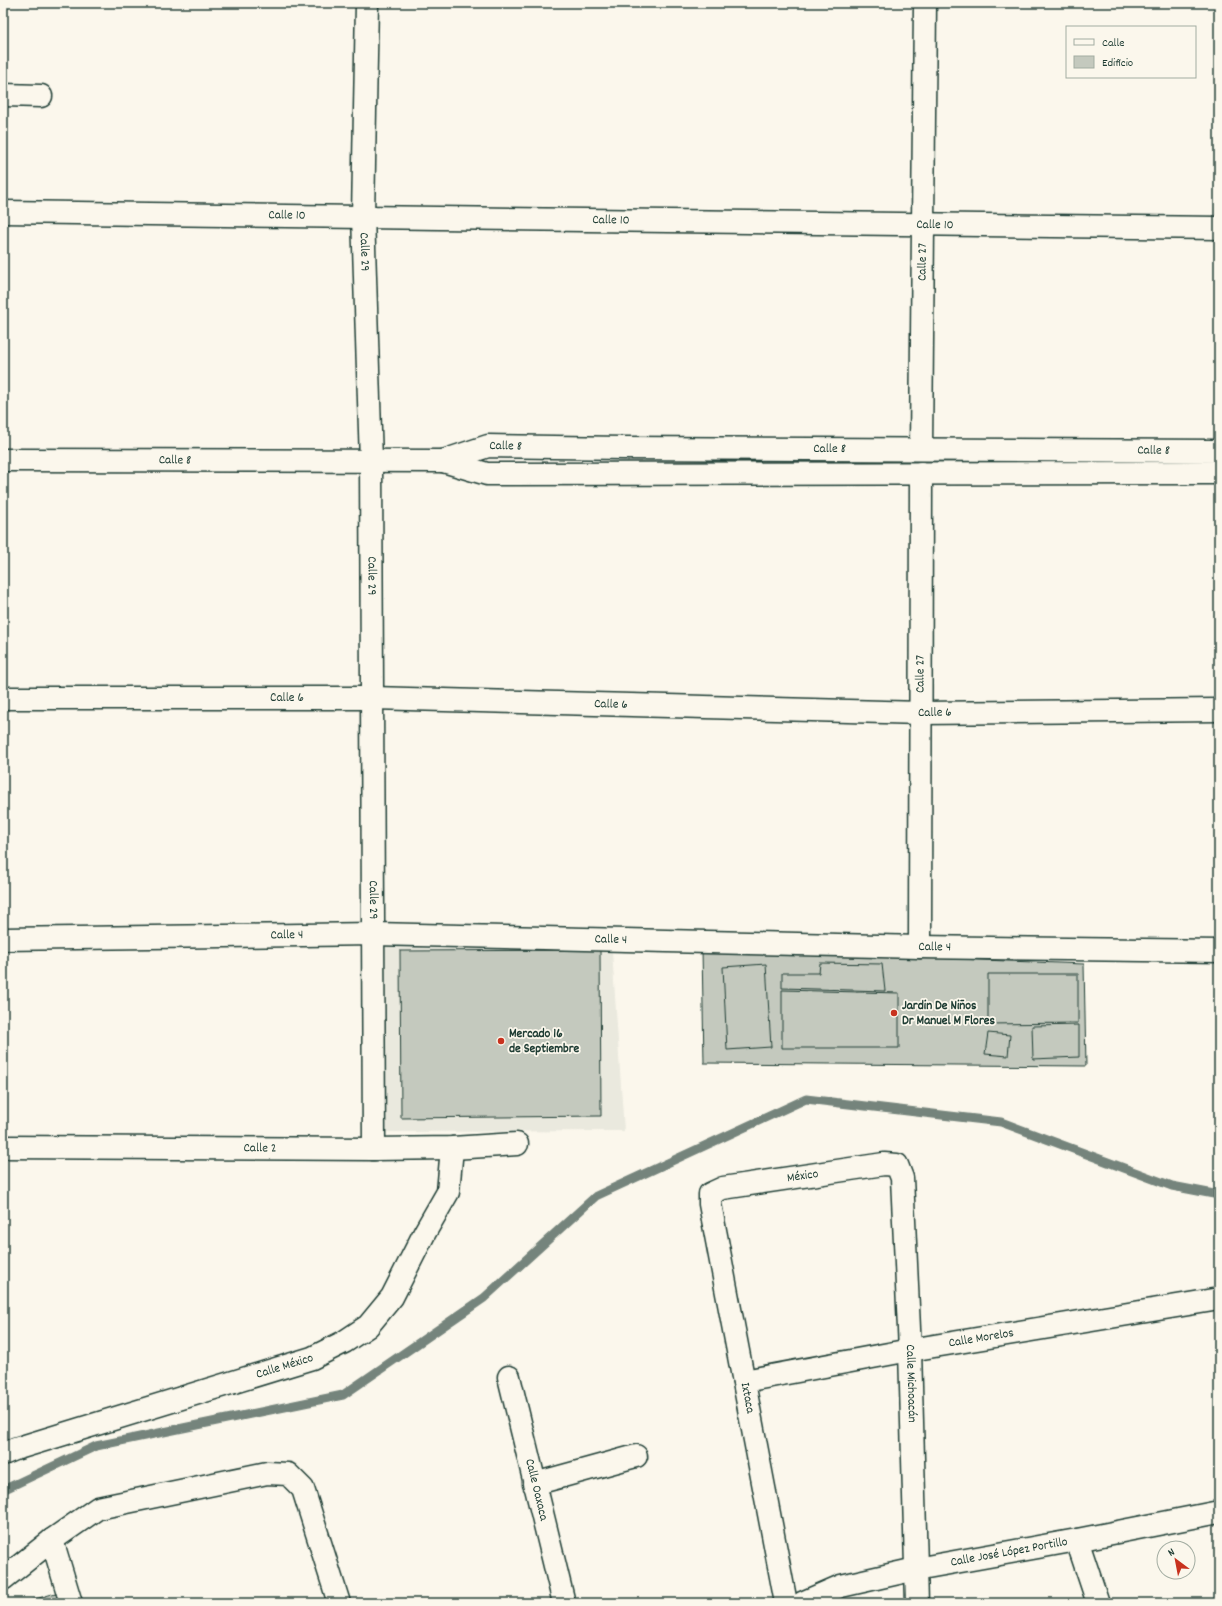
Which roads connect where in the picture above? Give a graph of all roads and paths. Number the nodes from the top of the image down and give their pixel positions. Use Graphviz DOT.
graph roads {
  1 [pos="368,3"];
  2 [pos="925,3"];
  3 [pos="3,95"];
  4 [pos="41,96"];
  5 [pos="3,212"];
  6 [pos="363,216"];
  7 [pos="922,226"];
  8 [pos="1219,228"];
  9 [pos="921,449"];
  10 [pos="1219,450"];
  11 [pos="3,460"];
  12 [pos="371,461"];
  13 [pos="443,461"];
  14 [pos="921,473"];
  15 [pos="1219,473"];
  16 [pos="3,698"];
  17 [pos="373,698"];
  18 [pos="1219,710"];
  19 [pos="921,713"];
  20 [pos="374,934"];
  21 [pos="3,939"];
  22 [pos="920,948"];
  23 [pos="1219,951"];
  24 [pos="517,1144"];
  25 [pos="3,1147"];
  26 [pos="452,1148"];
  27 [pos="374,1149"];
  28 [pos="897,1165"];
  29 [pos="710,1194"];
  30 [pos="1219,1300"];
  31 [pos="910,1350"];
  32 [pos="509,1377"];
  33 [pos="744,1381"];
  34 [pos="3,1454"];
  35 [pos="636,1456"];
  36 [pos="534,1484"];
  37 [pos="1219,1512"];
  38 [pos="52,1540"];
  39 [pos="1077,1540"];
  40 [pos="916,1569"];
  41 [pos="3,1579"];
  42 [pos="71,1603"];
  43 [pos="339,1603"];
  44 [pos="564,1603"];
  45 [pos="786,1603"];
  46 [pos="802,1603"];
  47 [pos="917,1603"];
  48 [pos="1098,1603"];
  1 -- 6 [label="street, Calle 29"];
  2 -- 7 [label="street, Calle 27"];
  3 -- 4 [label="street"];
  5 -- 6 [label="street, Calle 10"];
  6 -- 7 [label="street, Calle 10"];
  6 -- 12 [label="street, Calle 29"];
  7 -- 8 [label="street, Calle 10"];
  7 -- 9 [label="street, Calle 27"];
  9 -- 10 [label="street, Calle 8"];
  9 -- 13 [label="street, Calle 8"];
  11 -- 12 [label="street, Calle 8"];
  12 -- 13 [label="street, Calle 8"];
  12 -- 17 [label="street, Calle 29"];
  13 -- 14 [label="street, Calle 8"];
  14 -- 15 [label="street, Calle 8"];
  14 -- 19 [label="street, Calle 27"];
  16 -- 17 [label="street, Calle 6"];
  17 -- 19 [label="street, Calle 6"];
  17 -- 20 [label="street, Calle 29"];
  18 -- 19 [label="street, Calle 6"];
  19 -- 22 [label="street, Calle 27"];
  20 -- 21 [label="street, Calle 4"];
  20 -- 22 [label="street, Calle 4"];
  20 -- 27 [label="street, Calle 29"];
  22 -- 23 [label="street, Calle 4"];
  24 -- 26 [label="street, Calle 2"];
  25 -- 27 [label="street, Calle 2"];
  26 -- 27 [label="street, Calle 2"];
  26 -- 34 [label="street, Calle México"];
  28 -- 29 [label="street, México"];
  28 -- 31 [label="street, Calle Michoacán"];
  29 -- 33 [label="street, Ixtaca"];
  30 -- 31 [label="street, Calle Morelos"];
  31 -- 33 [label="street, Calle Morelos"];
  31 -- 40 [label="street, Calle Michoacán"];
  32 -- 36 [label="street, Calle Oaxaca"];
  33 -- 45 [label="street, Ixtaca"];
  35 -- 36 [label="street"];
  36 -- 44 [label="street, Calle Oaxaca"];
  37 -- 39 [label="street, Calle José López Portillo"];
  38 -- 41 [label="street"];
  38 -- 42 [label="street"];
  38 -- 43 [label="street"];
  39 -- 40 [label="street, Calle José López Portillo"];
  39 -- 48 [label="street"];
  40 -- 46 [label="street, Calle José López Portillo"];
  40 -- 47 [label="street, Calle Michoacán"];
}
